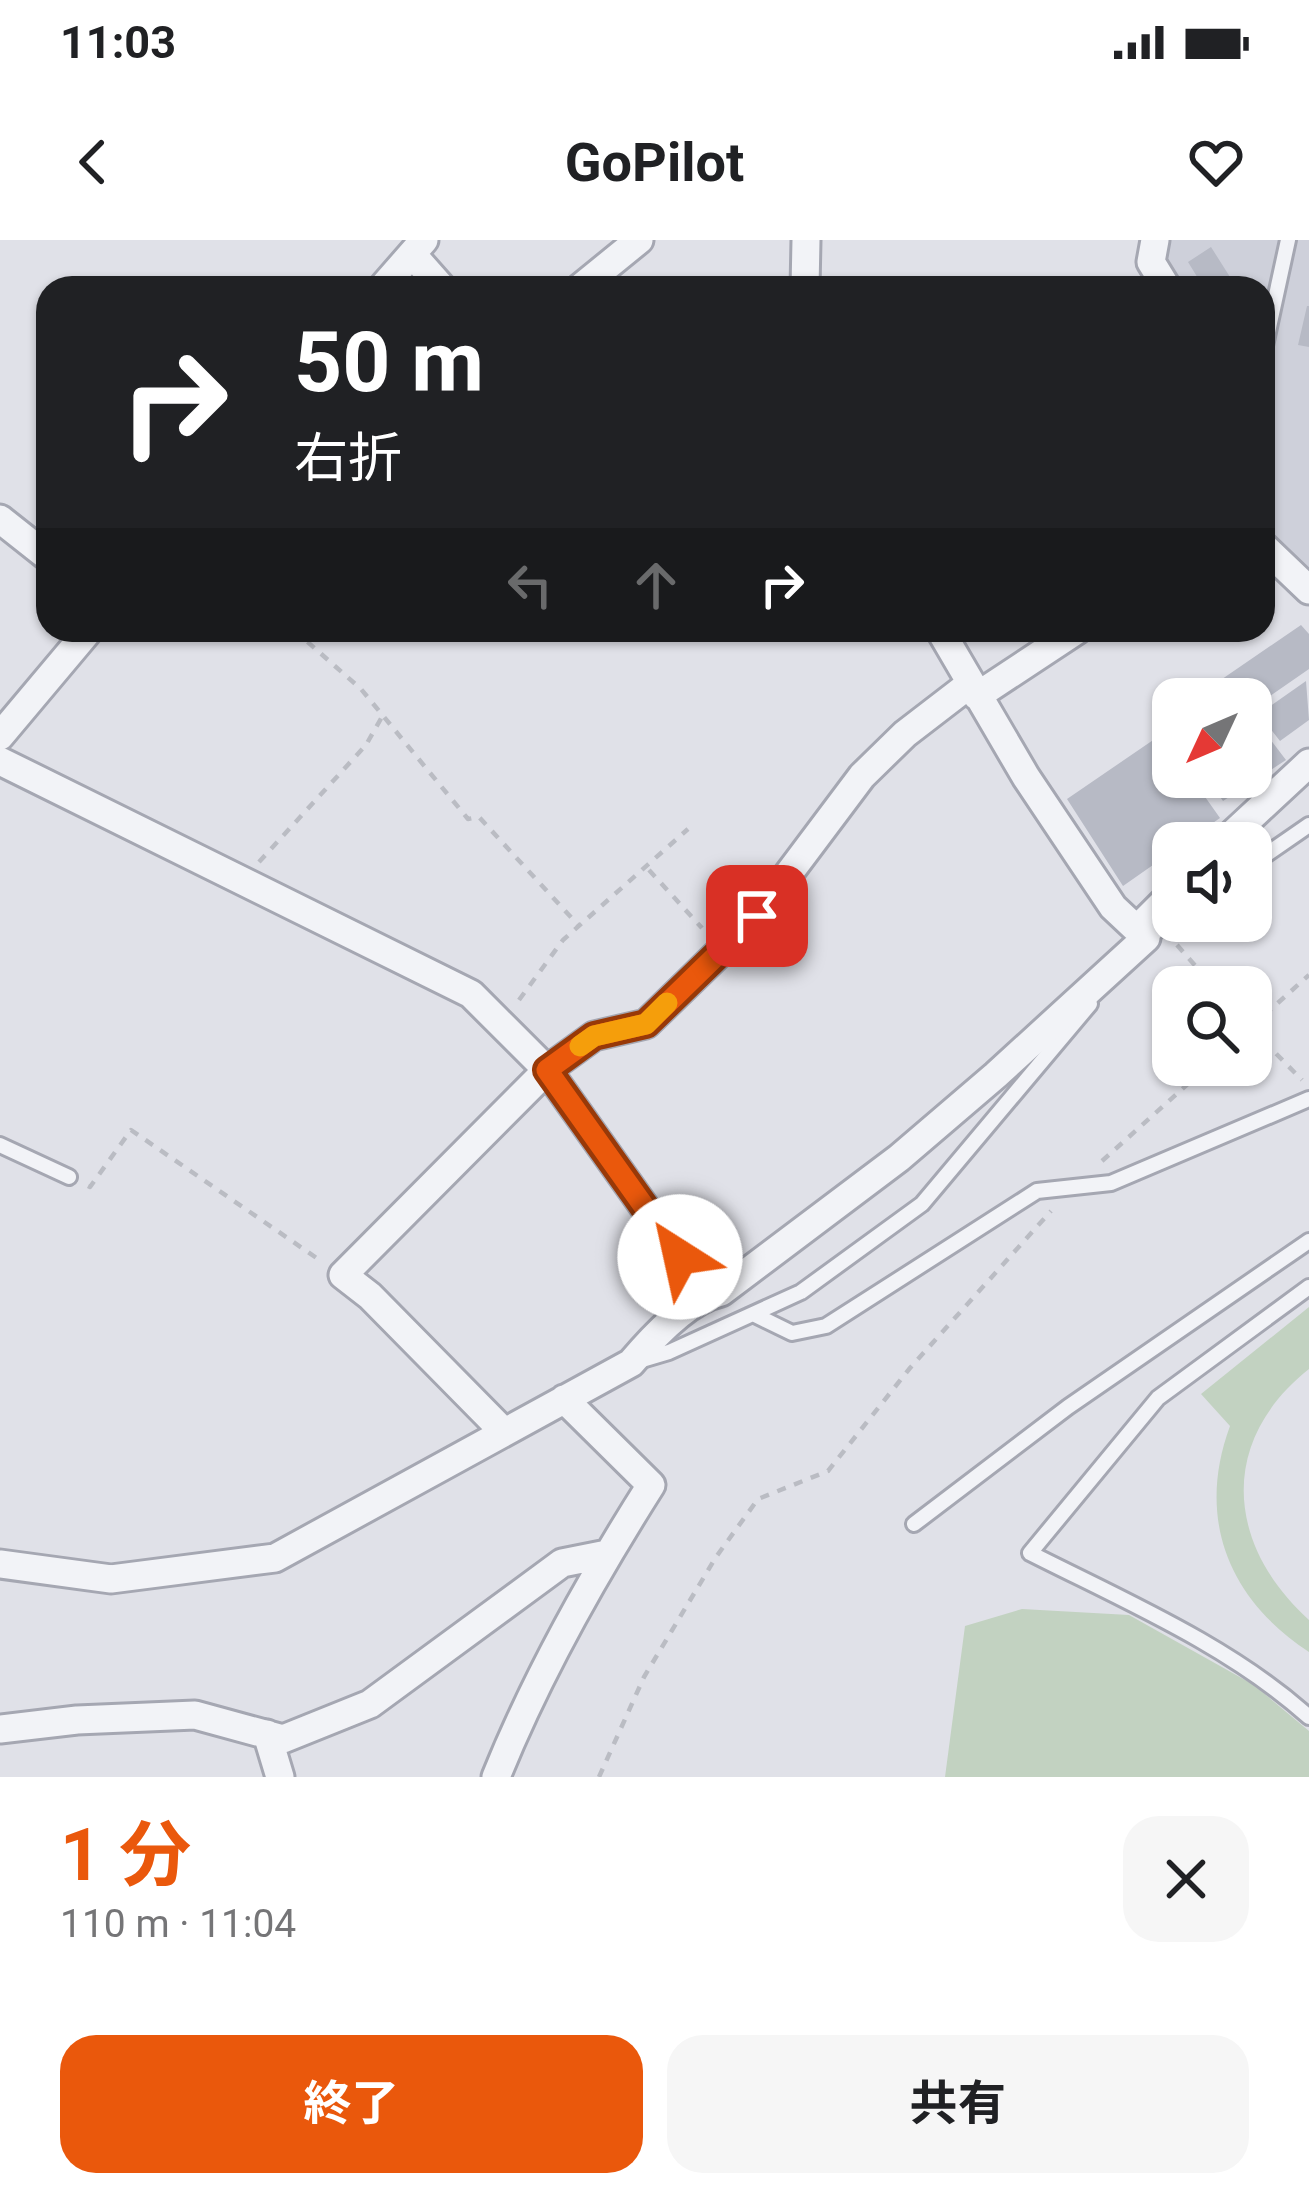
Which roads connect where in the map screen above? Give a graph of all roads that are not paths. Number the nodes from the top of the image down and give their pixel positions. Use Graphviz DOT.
graph roads {
  1 [pos="639,240"];
  2 [pos="806,240"];
  3 [pos="1155,240"];
  4 [pos="1288,240"];
  5 [pos="418,247"];
  6 [pos="393,276"];
  7 [pos="435,276"];
  8 [pos="595,276"];
  9 [pos="805,276"];
  10 [pos="1160,276"];
  11 [pos="1275,300"];
  12 [pos="0,519"];
  13 [pos="36,548"];
  14 [pos="1275,557"];
  15 [pos="1309,590"];
  16 [pos="79,642"];
  17 [pos="954,642"];
  18 [pos="1056,642"];
  19 [pos="973,690"];
  20 [pos="0,736"];
  21 [pos="0,761"];
  22 [pos="1309,764"];
  23 [pos="1246,822"];
  24 [pos="1309,825"];
  25 [pos="1272,851"];
  26 [pos="1152,928"];
  27 [pos="1152,931"];
  28 [pos="1152,931"];
  29 [pos="542,1064"];
  30 [pos="1309,1099"];
  31 [pos="0,1145"];
  32 [pos="69,1178"];
  33 [pos="1309,1240"];
  34 [pos="333,1268"];
  35 [pos="1309,1287"];
  36 [pos="707,1295"];
  37 [pos="753,1314"];
  38 [pos="631,1363"];
  39 [pos="564,1399"];
  40 [pos="503,1431"];
  41 [pos="914,1524"];
  42 [pos="607,1554"];
  43 [pos="0,1564"];
  44 [pos="1309,1717"];
  45 [pos="0,1729"];
  46 [pos="267,1734"];
  47 [pos="280,1777"];
  48 [pos="496,1777"];
  1 -- 8 [label="street"];
  2 -- 9 [label="street"];
  3 -- 10 [label="street"];
  4 -- 11 [label="lane"];
  5 -- 6 [label="street"];
  5 -- 7 [label="street"];
  12 -- 13 [label="street"];
  14 -- 15 [label="street"];
  16 -- 20 [label="street"];
  17 -- 19 [label="street"];
  18 -- 19 [label="street"];
  19 -- 26 [label="street"];
  19 -- 29 [label="street"];
  21 -- 29 [label="street"];
  22 -- 23 [label="street"];
  24 -- 25 [label="lane"];
  27 -- 36 [label="street"];
  28 -- 37 [label="lane"];
  29 -- 34 [label="street"];
  29 -- 36 [label="street"];
  29 -- 40 [label="street"];
  30 -- 37 [label="lane"];
  31 -- 32 [label="lane"];
  33 -- 41 [label="lane"];
  35 -- 44 [label="lane"];
  36 -- 38 [label="street"];
  37 -- 38 [label="lane"];
  38 -- 39 [label="street"];
  39 -- 40 [label="street"];
  39 -- 42 [label="street"];
  40 -- 43 [label="street"];
  42 -- 46 [label="street"];
  42 -- 48 [label="street"];
  45 -- 46 [label="street"];
  46 -- 47 [label="street"];
}
